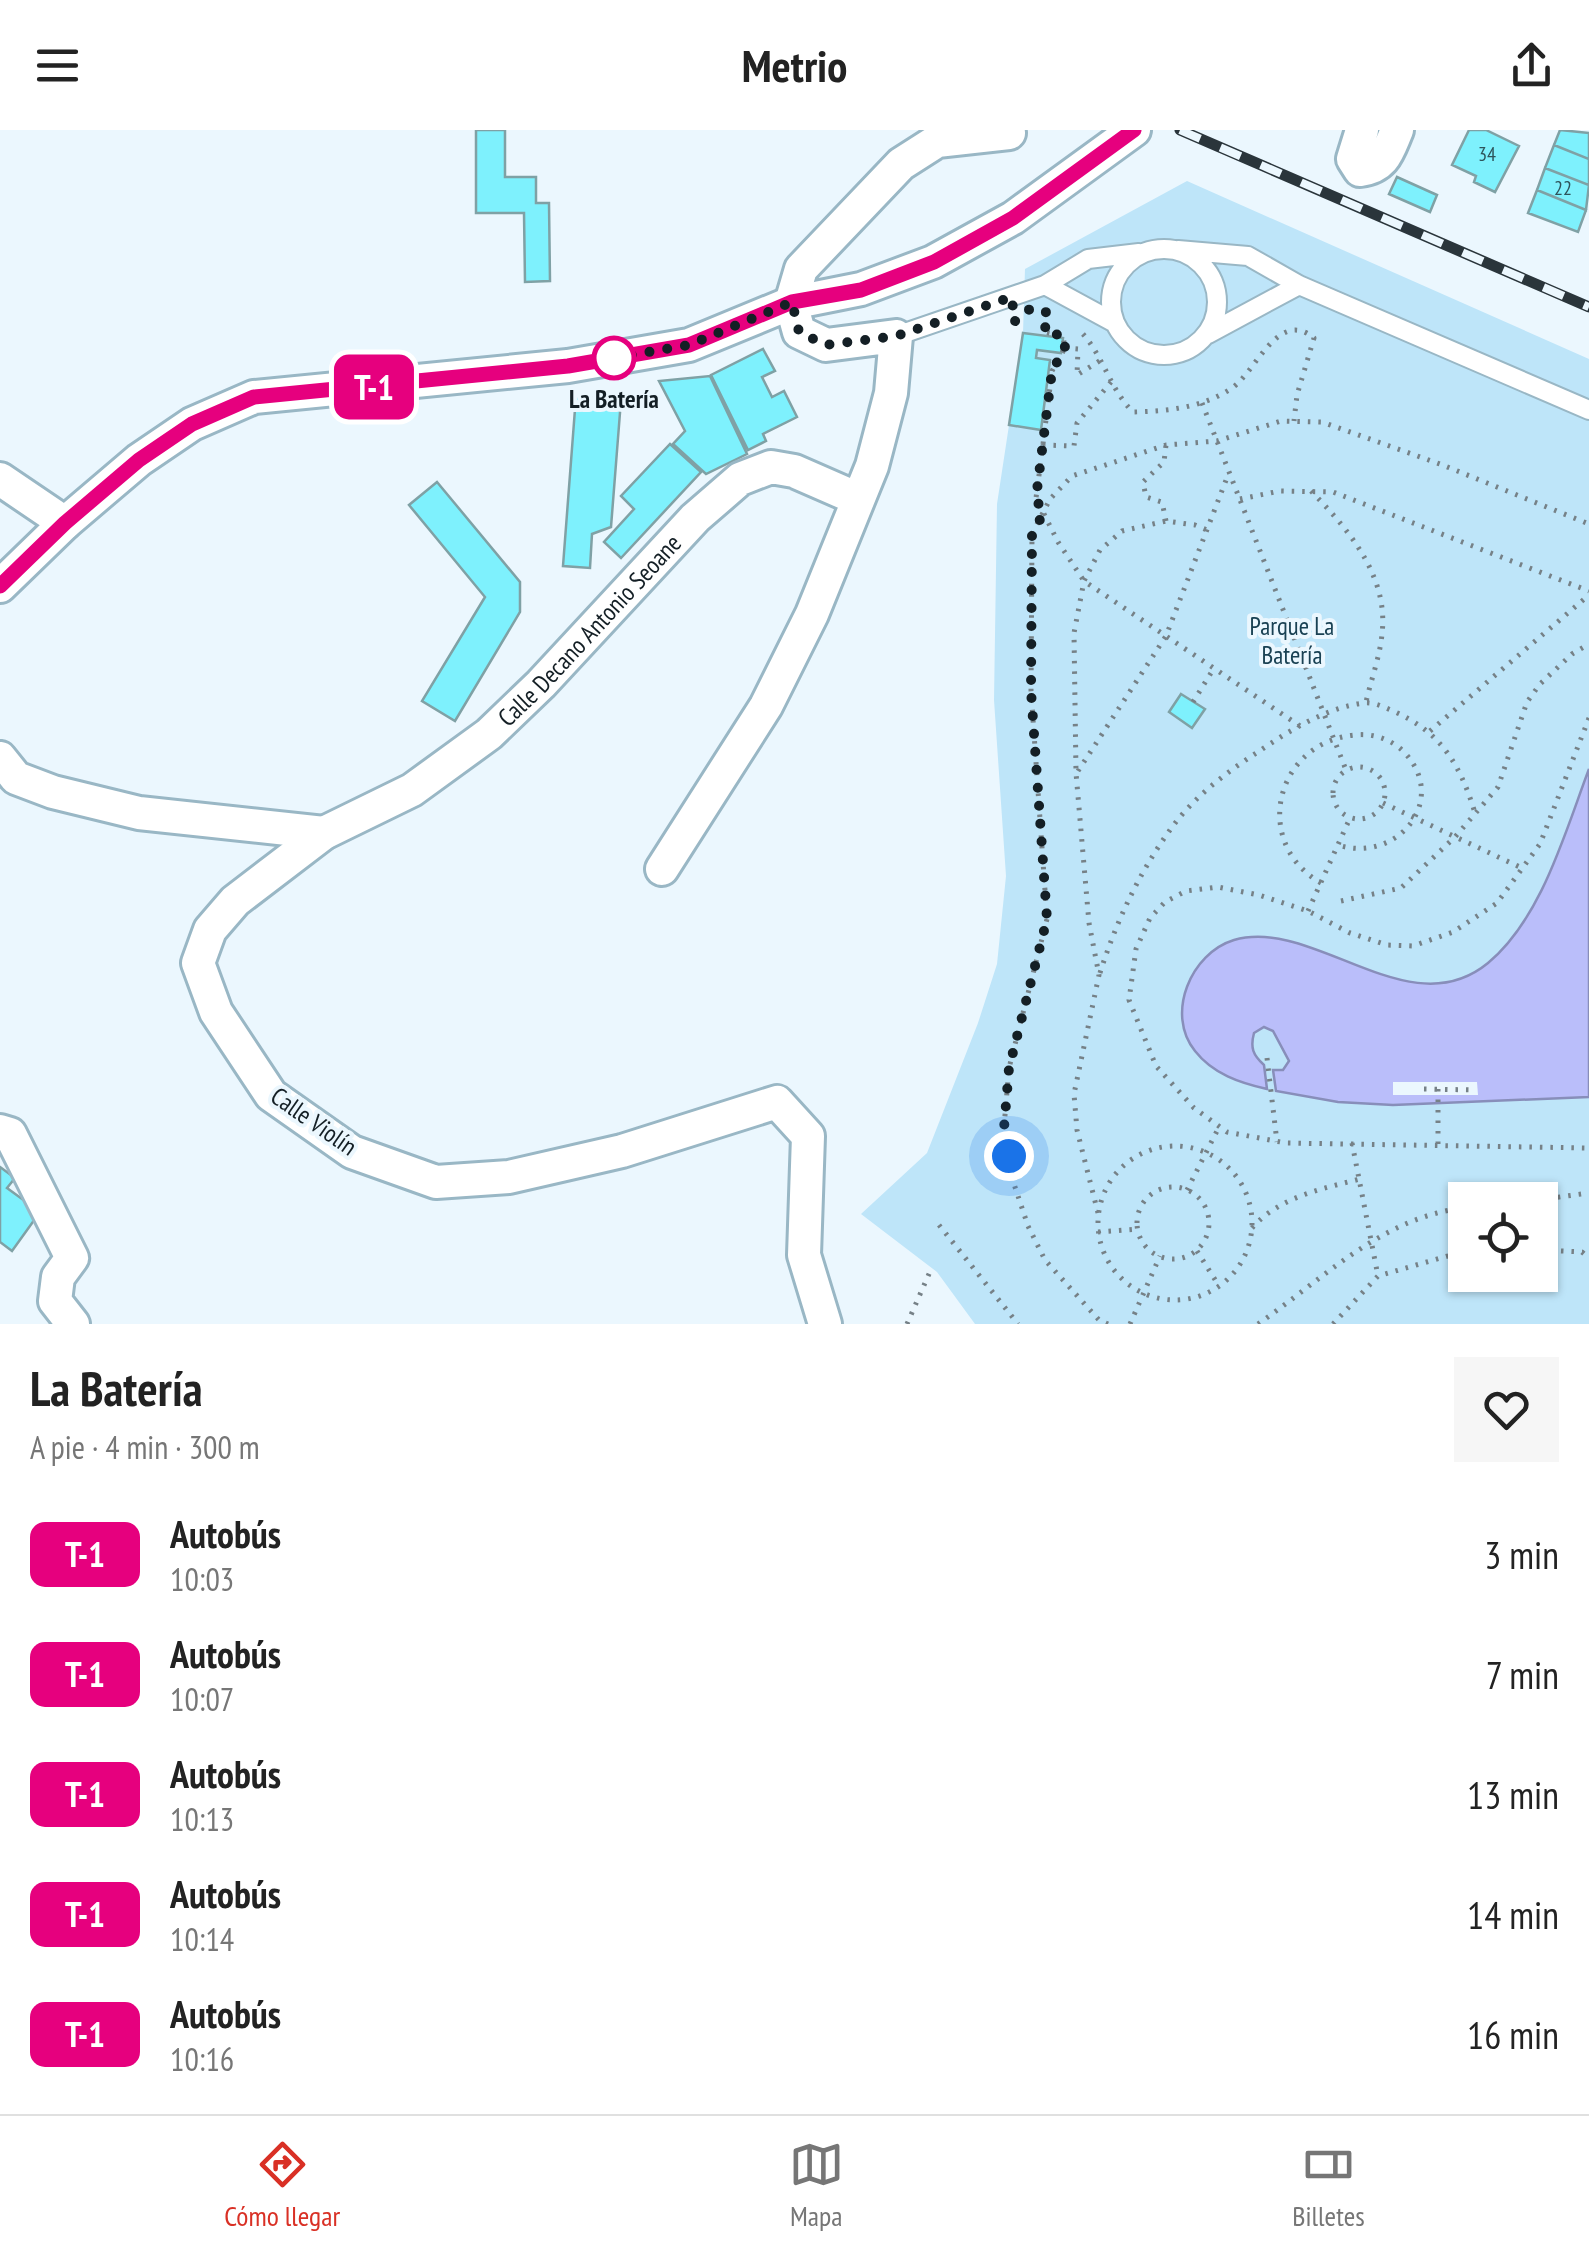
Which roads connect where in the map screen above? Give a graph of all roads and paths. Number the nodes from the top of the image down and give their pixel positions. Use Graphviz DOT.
graph roads {
  1 [pos="1362,130"];
  2 [pos="1397,130"];
  3 [pos="1009,133"];
  4 [pos="1121,140"];
  5 [pos="1178,250"];
  6 [pos="1140,253"];
  7 [pos="1045,285"];
  8 [pos="1299,285"];
  9 [pos="792,302"];
  10 [pos="1062,318"];
  11 [pos="1115,323"];
  12 [pos="1077,327"];
  13 [pos="1208,334"];
  14 [pos="896,336"];
  15 [pos="1065,348"];
  16 [pos="1101,360"];
  17 [pos="1111,382"];
  18 [pos="1202,403"];
  19 [pos="1589,410"];
  20 [pos="1294,421"];
  21 [pos="1217,441"];
  22 [pos="1043,445"];
  23 [pos="1166,445"];
  24 [pos="1229,472"];
  25 [pos="0,479"];
  26 [pos="1312,491"];
  27 [pos="858,499"];
  28 [pos="1240,499"];
  29 [pos="1043,514"];
  30 [pos="1166,521"];
  31 [pos="65,523"];
  32 [pos="1589,524"];
  33 [pos="1207,530"];
  34 [pos="1084,581"];
  35 [pos="0,586"];
  36 [pos="1589,593"];
  37 [pos="1166,636"];
  38 [pos="1589,644"];
  39 [pos="1214,668"];
  40 [pos="1193,702"];
  41 [pos="1366,702"];
  42 [pos="1324,715"];
  43 [pos="1589,718"];
  44 [pos="1300,726"];
  45 [pos="1430,731"];
  46 [pos="1334,738"];
  47 [pos="0,758"];
  48 [pos="1346,770"];
  49 [pos="1076,773"];
  50 [pos="1383,803"];
  51 [pos="1476,813"];
  52 [pos="1350,818"];
  53 [pos="1415,818"];
  54 [pos="324,833"];
  55 [pos="1455,836"];
  56 [pos="1338,845"];
  57 [pos="662,869"];
  58 [pos="1524,869"];
  59 [pos="1321,883"];
  60 [pos="1342,902"];
  61 [pos="1308,911"];
  62 [pos="1100,976"];
  63 [pos="1268,1058"];
  64 [pos="1438,1089"];
  65 [pos="1424,1090"];
  66 [pos="1476,1090"];
  67 [pos="1219,1127"];
  68 [pos="0,1131"];
  69 [pos="1276,1142"];
  70 [pos="1352,1144"];
  71 [pos="1438,1146"];
  72 [pos="1589,1148"];
  73 [pos="1206,1152"];
  74 [pos="1360,1179"];
  75 [pos="1187,1190"];
  76 [pos="1589,1194"];
  77 [pos="1558,1198"];
  78 [pos="1098,1212"];
  79 [pos="1448,1213"];
  80 [pos="939,1225"];
  81 [pos="1252,1228"];
  82 [pos="1138,1229"];
  83 [pos="1098,1232"];
  84 [pos="1372,1242"];
  85 [pos="1196,1250"];
  86 [pos="1558,1251"];
  87 [pos="1160,1256"];
  88 [pos="1448,1256"];
  89 [pos="1589,1258"];
  90 [pos="932,1267"];
  91 [pos="1378,1276"];
  92 [pos="1219,1286"];
  93 [pos="1143,1294"];
  94 [pos="73,1324"];
  95 [pos="825,1324"];
  96 [pos="907,1324"];
  97 [pos="1018,1324"];
  98 [pos="1108,1324"];
  99 [pos="1130,1324"];
  100 [pos="1258,1324"];
  101 [pos="1334,1324"];
  1 -- 2 [label="street"];
  3 -- 9 [label="street"];
  4 -- 9 [label="street"];
  5 -- 6 [label="lane"];
  5 -- 8 [label="lane"];
  5 -- 13 [label="lane"];
  6 -- 7 [label="lane"];
  6 -- 11 [label="lane"];
  7 -- 11 [label="lane"];
  7 -- 14 [label="lane"];
  8 -- 13 [label="lane"];
  8 -- 19 [label="lane"];
  9 -- 14 [label="street"];
  9 -- 31 [label="street"];
  10 -- 15 [label="path"];
  11 -- 13 [label="lane"];
  12 -- 16 [label="path"];
  14 -- 27 [label="street"];
  15 -- 16 [label="path"];
  15 -- 22 [label="path"];
  16 -- 17 [label="path"];
  17 -- 18 [label="path"];
  17 -- 22 [label="path"];
  18 -- 20 [label="path"];
  18 -- 21 [label="path"];
  20 -- 21 [label="path"];
  20 -- 32 [label="path"];
  21 -- 23 [label="path"];
  21 -- 24 [label="path"];
  22 -- 29 [label="path"];
  23 -- 29 [label="path"];
  23 -- 30 [label="path"];
  24 -- 28 [label="path"];
  24 -- 33 [label="path"];
  25 -- 31 [label="street"];
  26 -- 28 [label="path"];
  26 -- 36 [label="path"];
  26 -- 41 [label="path"];
  27 -- 54 [label="street, Calle Decano Antonio Seoane"];
  27 -- 57 [label="street"];
  28 -- 42 [label="path"];
  29 -- 34 [label="path"];
  29 -- 98 [label="path"];
  30 -- 33 [label="path"];
  30 -- 34 [label="path"];
  31 -- 35 [label="street"];
  33 -- 37 [label="path"];
  34 -- 37 [label="path"];
  34 -- 49 [label="path"];
  36 -- 45 [label="path"];
  37 -- 39 [label="path"];
  37 -- 49 [label="path"];
  38 -- 51 [label="path"];
  39 -- 40 [label="path"];
  39 -- 44 [label="path"];
  41 -- 42 [label="path"];
  41 -- 45 [label="path"];
  42 -- 44 [label="path"];
  42 -- 46 [label="path"];
  43 -- 58 [label="path"];
  44 -- 62 [label="path"];
  45 -- 51 [label="path"];
  46 -- 48 [label="path"];
  46 -- 53 [label="path"];
  46 -- 59 [label="path"];
  47 -- 54 [label="street"];
  48 -- 50 [label="path"];
  48 -- 52 [label="path"];
  49 -- 62 [label="path"];
  50 -- 52 [label="path"];
  50 -- 53 [label="path"];
  51 -- 55 [label="path"];
  52 -- 56 [label="path"];
  53 -- 55 [label="path"];
  53 -- 56 [label="path"];
  54 -- 95 [label="street, Calle Violín"];
  55 -- 58 [label="path"];
  55 -- 60 [label="path"];
  56 -- 59 [label="path"];
  58 -- 61 [label="path"];
  59 -- 61 [label="path"];
  61 -- 67 [label="path"];
  62 -- 78 [label="path"];
  63 -- 69 [label="path"];
  64 -- 65 [label="path"];
  64 -- 66 [label="path"];
  64 -- 71 [label="path"];
  67 -- 69 [label="path"];
  67 -- 73 [label="path"];
  68 -- 94 [label="street"];
  69 -- 70 [label="path"];
  70 -- 71 [label="path"];
  70 -- 74 [label="path"];
  71 -- 72 [label="path"];
  73 -- 75 [label="path"];
  73 -- 78 [label="path"];
  73 -- 81 [label="path"];
  74 -- 81 [label="path"];
  74 -- 84 [label="path"];
  75 -- 82 [label="path"];
  75 -- 85 [label="path"];
  76 -- 77 [label="path"];
  78 -- 83 [label="path"];
  79 -- 84 [label="path"];
  80 -- 97 [label="path"];
  81 -- 92 [label="path"];
  82 -- 83 [label="path"];
  82 -- 87 [label="path"];
  83 -- 93 [label="path"];
  84 -- 91 [label="path"];
  84 -- 100 [label="path"];
  85 -- 87 [label="path"];
  85 -- 92 [label="path"];
  86 -- 89 [label="path"];
  87 -- 93 [label="path"];
  88 -- 91 [label="path"];
  90 -- 96 [label="path"];
  91 -- 101 [label="path"];
  92 -- 93 [label="path"];
  93 -- 99 [label="path"];
}
